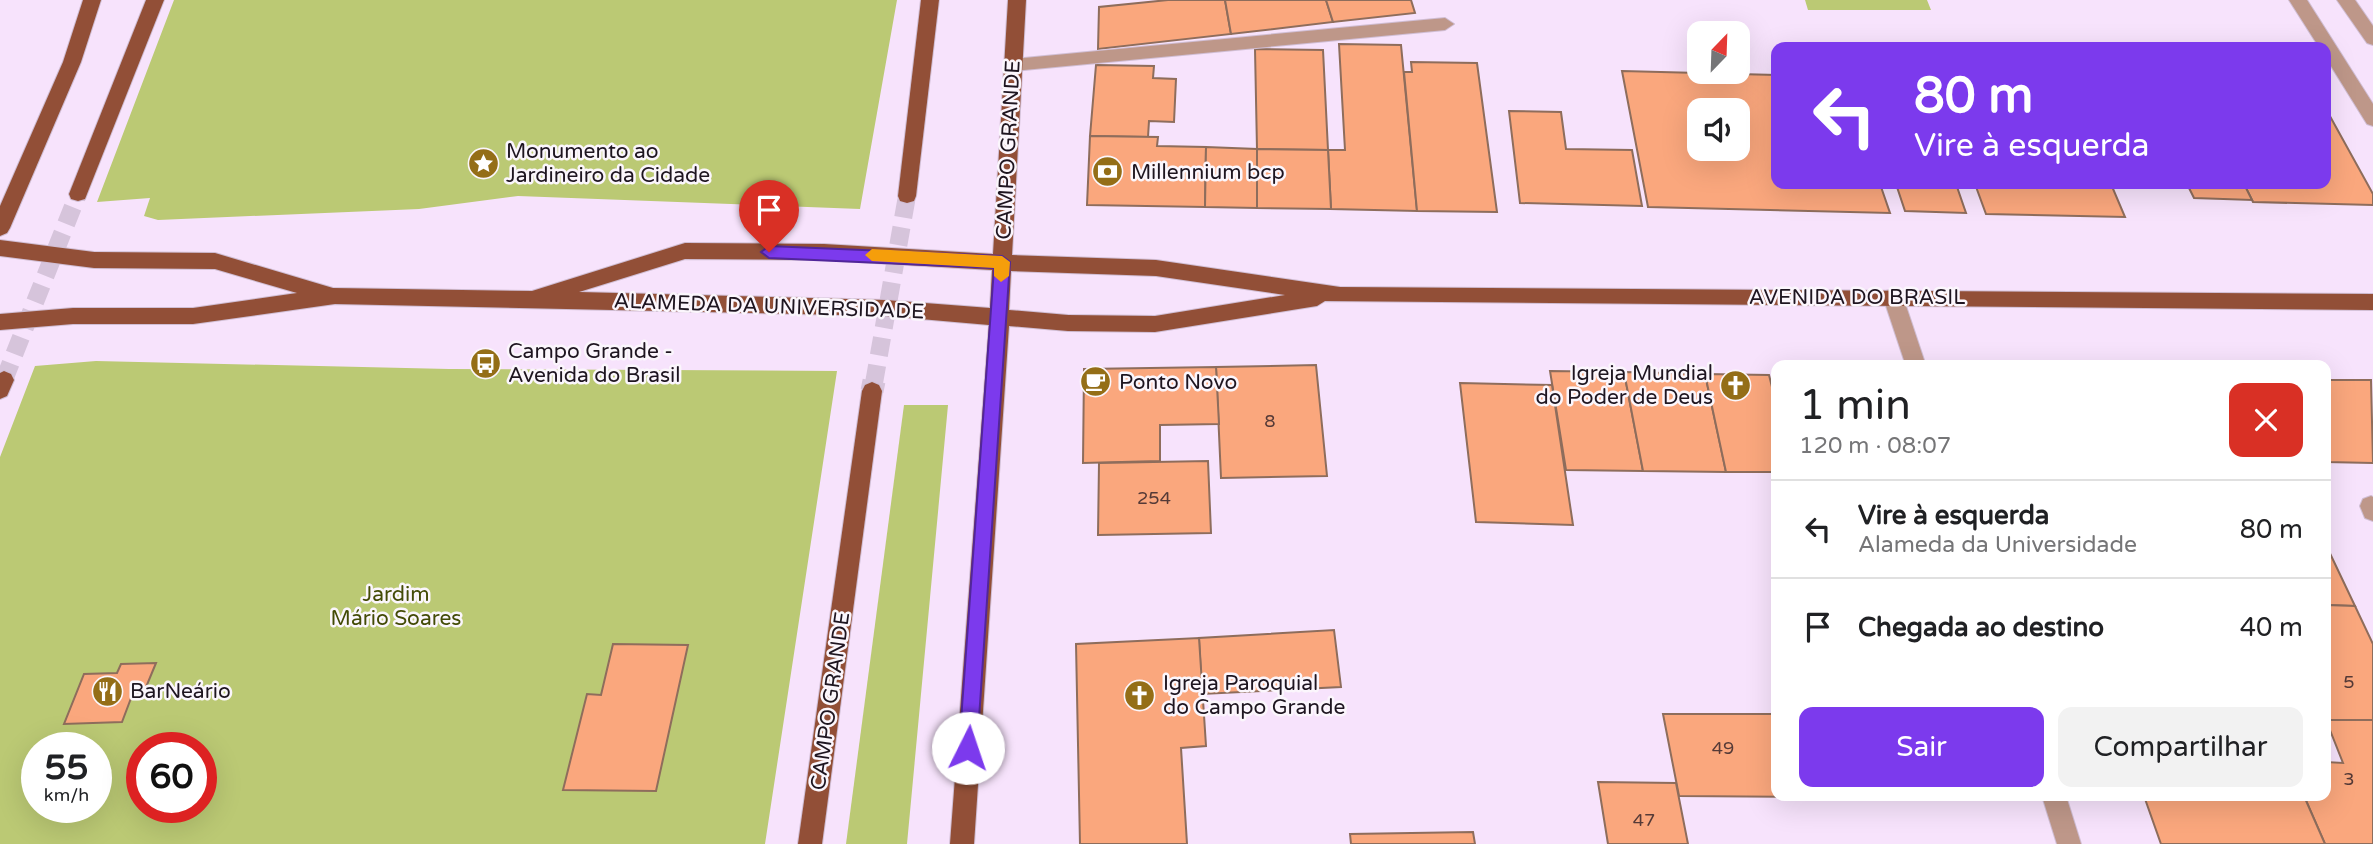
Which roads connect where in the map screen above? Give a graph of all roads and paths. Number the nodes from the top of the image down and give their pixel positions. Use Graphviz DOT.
graph roads {
  1 [pos="93,0"];
  2 [pos="155,0"];
  3 [pos="930,0"];
  4 [pos="1017,0"];
  5 [pos="2298,0"];
  6 [pos="2346,0"];
  7 [pos="1445,24"];
  8 [pos="2373,39"];
  9 [pos="2324,42"];
  10 [pos="2331,52"];
  11 [pos="1013,65"];
  12 [pos="2373,119"];
  13 [pos="78,194"];
  14 [pos="907,196"];
  15 [pos="0,228"];
  16 [pos="0,248"];
  17 [pos="1002,262"];
  18 [pos="1340,295"];
  19 [pos="335,296"];
  20 [pos="538,297"];
  21 [pos="1893,297"];
  22 [pos="2373,302"];
  23 [pos="999,318"];
  24 [pos="0,323"];
  25 [pos="1914,360"];
  26 [pos="872,391"];
  27 [pos="2056,801"];
  28 [pos="810,844"];
  29 [pos="962,844"];
  30 [pos="2069,844"];
  1 -- 15 [label="main road"];
  2 -- 13 [label="main road"];
  3 -- 14 [label="main road"];
  4 -- 11 [label="main road, CAMPO GRANDE"];
  5 -- 9 [label="street"];
  6 -- 8 [label="street"];
  7 -- 11 [label="street"];
  10 -- 12 [label="street"];
  11 -- 17 [label="main road, CAMPO GRANDE"];
  16 -- 19 [label="main road, ALAMEDA DA UNIVERSIDADE"];
  17 -- 18 [label="main road, AVENIDA DO BRASIL"];
  17 -- 20 [label="main road, ALAMEDA DA UNIVERSIDADE"];
  17 -- 23 [label="main road, CAMPO GRANDE"];
  18 -- 21 [label="main road, AVENIDA DO BRASIL"];
  18 -- 23 [label="main road, AVENIDA DO BRASIL"];
  19 -- 20 [label="main road, ALAMEDA DA UNIVERSIDADE"];
  19 -- 24 [label="main road, ALAMEDA DA UNIVERSIDADE"];
  20 -- 23 [label="main road, ALAMEDA DA UNIVERSIDADE"];
  21 -- 22 [label="main road, AVENIDA DO BRASIL"];
  21 -- 25 [label="street"];
  23 -- 29 [label="main road, CAMPO GRANDE"];
  26 -- 28 [label="main road, CAMPO GRANDE"];
  27 -- 30 [label="street"];
}
